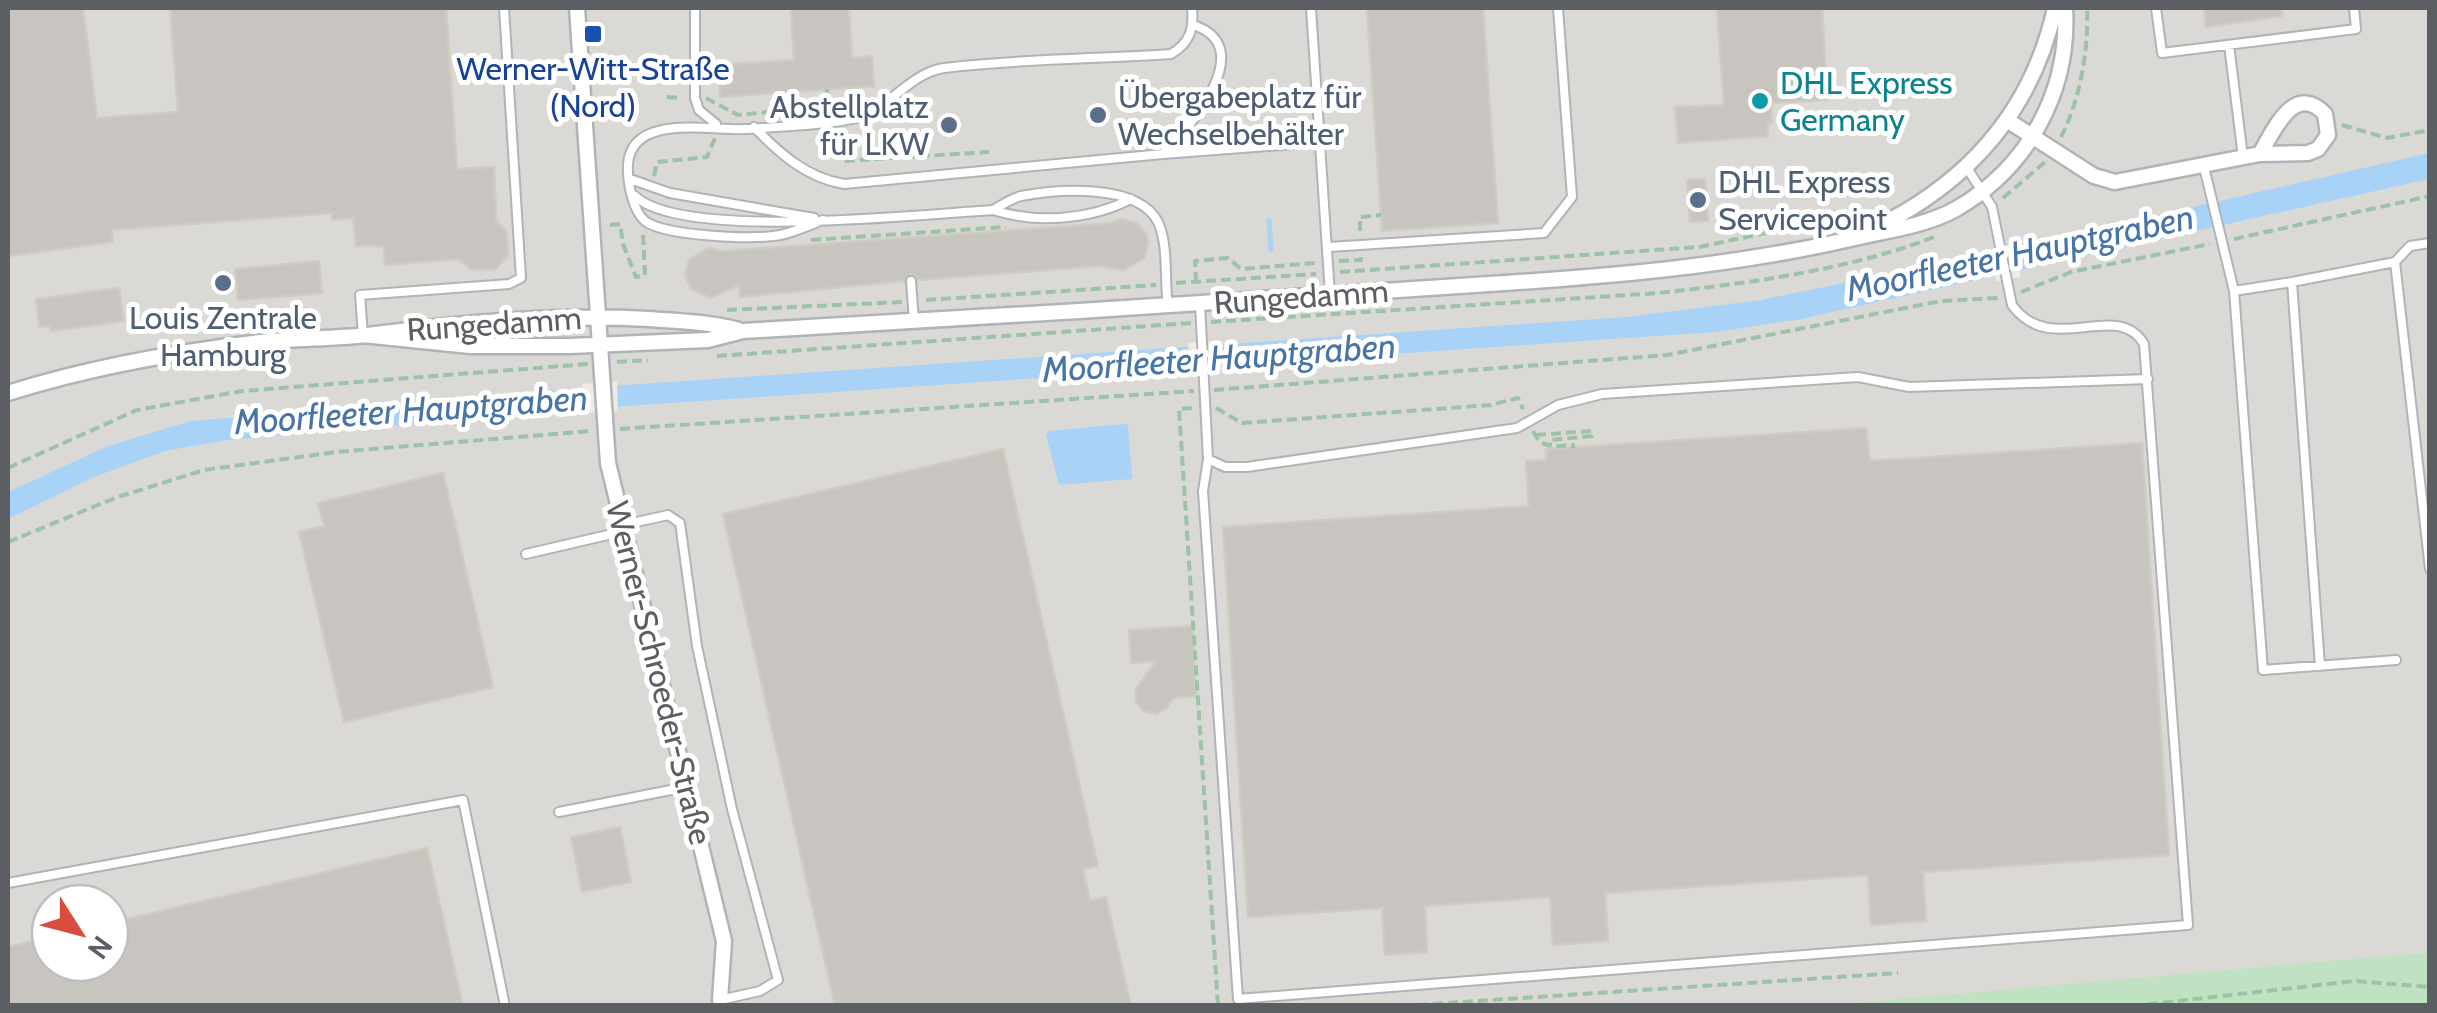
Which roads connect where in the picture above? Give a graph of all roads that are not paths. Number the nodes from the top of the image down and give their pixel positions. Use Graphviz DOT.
graph roads {
  1 [pos="504,8"];
  2 [pos="576,8"];
  3 [pos="695,8"];
  4 [pos="1192,8"];
  5 [pos="1312,8"];
  6 [pos="1558,8"];
  7 [pos="2055,8"];
  8 [pos="2065,8"];
  9 [pos="2156,8"];
  10 [pos="2354,8"];
  11 [pos="1194,25"];
  12 [pos="2229,45"];
  13 [pos="2007,120"];
  14 [pos="720,126"];
  15 [pos="754,128"];
  16 [pos="2033,137"];
  17 [pos="1321,142"];
  18 [pos="1163,154"];
  19 [pos="2260,154"];
  20 [pos="2243,157"];
  21 [pos="2204,167"];
  22 [pos="1967,168"];
  23 [pos="630,179"];
  24 [pos="1983,190"];
  25 [pos="632,193"];
  26 [pos="1130,199"];
  27 [pos="994,210"];
  28 [pos="823,220"];
  29 [pos="1856,237"];
  30 [pos="2430,244"];
  31 [pos="1329,246"];
  32 [pos="2395,262"];
  33 [pos="911,280"];
  34 [pos="2292,282"];
  35 [pos="2234,291"];
  36 [pos="1330,295"];
  37 [pos="1200,304"];
  38 [pos="1168,306"];
  39 [pos="596,316"];
  40 [pos="914,321"];
  41 [pos="743,332"];
  42 [pos="364,335"];
  43 [pos="598,344"];
  44 [pos="2148,378"];
  45 [pos="8,394"];
  46 [pos="1208,460"];
  47 [pos="624,528"];
  48 [pos="526,554"];
  49 [pos="2430,569"];
  50 [pos="2396,660"];
  51 [pos="2320,666"];
  52 [pos="686,787"];
  53 [pos="558,812"];
  54 [pos="8,883"];
  55 [pos="720,1000"];
  56 [pos="505,1006"];
  1 -- 42 [label="lane"];
  2 -- 39 [label="street, Werner-Schroeder-Straße"];
  3 -- 14 [label="lane"];
  4 -- 11 [label="lane"];
  5 -- 17 [label="lane"];
  6 -- 31 [label="lane"];
  7 -- 13 [label="street, Rungedamm"];
  8 -- 16 [label="street, Rungedamm"];
  9 -- 12 [label="lane"];
  10 -- 12 [label="lane"];
  11 -- 15 [label="lane"];
  11 -- 18 [label="lane"];
  12 -- 20 [label="lane"];
  13 -- 16 [label="street"];
  13 -- 22 [label="street, Rungedamm"];
  14 -- 15 [label="lane"];
  14 -- 23 [label="lane"];
  15 -- 18 [label="lane"];
  16 -- 21 [label="street"];
  16 -- 24 [label="street, Rungedamm"];
  17 -- 18 [label="lane"];
  17 -- 31 [label="lane"];
  19 -- 19 [label="street"];
  19 -- 20 [label="street"];
  20 -- 21 [label="street"];
  21 -- 35 [label="lane"];
  22 -- 24 [label="lane"];
  22 -- 29 [label="street, Rungedamm"];
  23 -- 25 [label="lane"];
  23 -- 28 [label="lane"];
  24 -- 29 [label="street, Rungedamm"];
  24 -- 44 [label="lane"];
  25 -- 28 [label="lane"];
  25 -- 28 [label="lane"];
  26 -- 27 [label="lane"];
  26 -- 27 [label="lane"];
  26 -- 38 [label="lane"];
  27 -- 28 [label="lane"];
  29 -- 36 [label="street, Rungedamm"];
  30 -- 32 [label="lane"];
  31 -- 36 [label="lane"];
  32 -- 34 [label="lane"];
  32 -- 49 [label="lane"];
  33 -- 40 [label="lane"];
  34 -- 35 [label="lane"];
  34 -- 51 [label="lane"];
  35 -- 51 [label="lane"];
  36 -- 37 [label="street, Rungedamm"];
  37 -- 38 [label="street, Rungedamm"];
  37 -- 46 [label="lane"];
  38 -- 40 [label="street, Rungedamm"];
  39 -- 41 [label="street, Rungedamm"];
  39 -- 42 [label="street, Rungedamm"];
  39 -- 43 [label="street, Werner-Schroeder-Straße"];
  40 -- 41 [label="street, Rungedamm"];
  41 -- 43 [label="street, Rungedamm"];
  42 -- 43 [label="street, Rungedamm"];
  42 -- 45 [label="street, Rungedamm"];
  43 -- 47 [label="street, Werner-Schroeder-Straße"];
  44 -- 46 [label="lane"];
  44 -- 46 [label="lane"];
  47 -- 48 [label="lane"];
  47 -- 52 [label="street, Werner-Schroeder-Straße"];
  47 -- 55 [label="lane"];
  50 -- 51 [label="lane"];
  52 -- 53 [label="lane"];
  52 -- 55 [label="street, Werner-Schroeder-Straße"];
  54 -- 56 [label="lane"];
}
